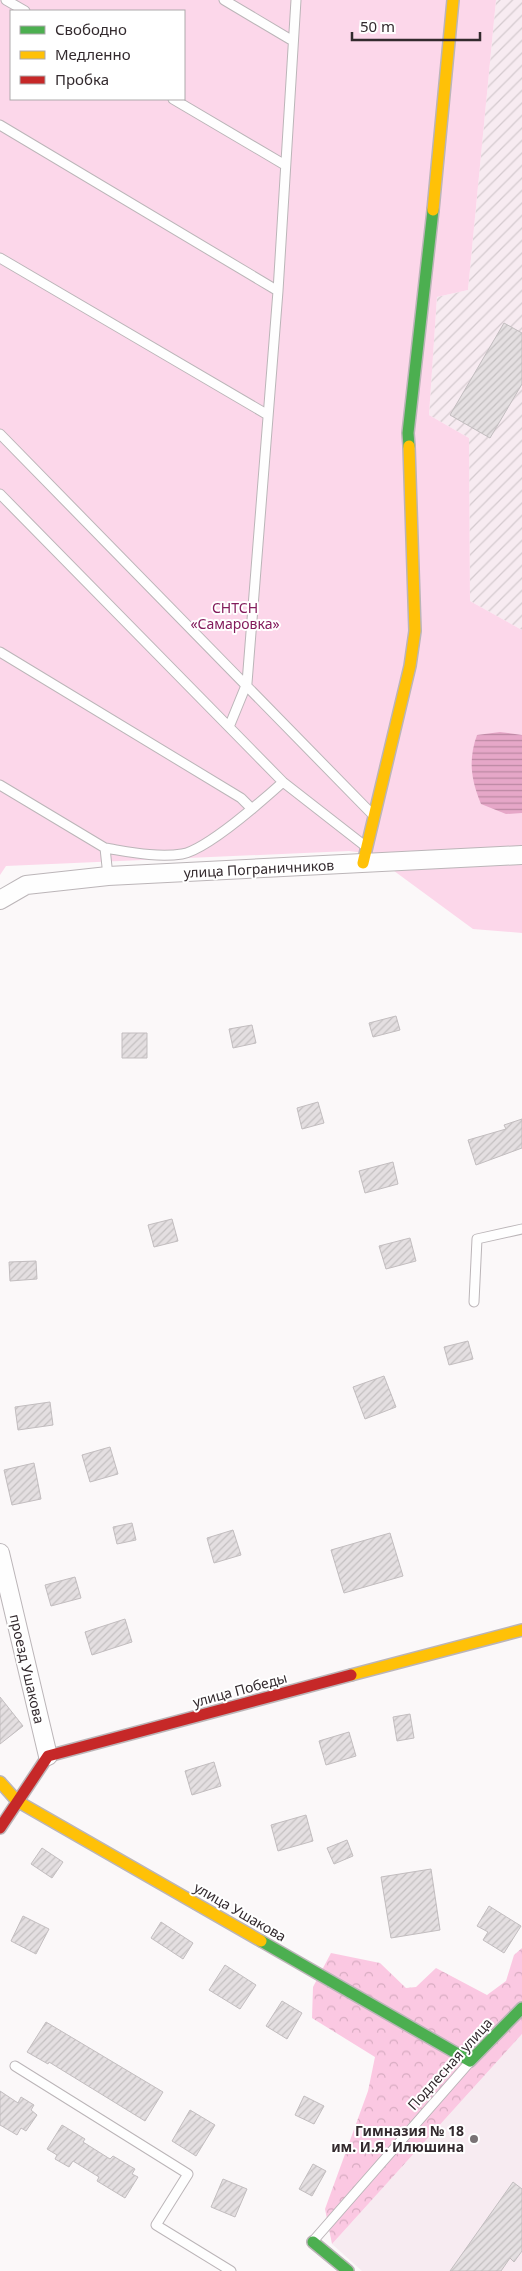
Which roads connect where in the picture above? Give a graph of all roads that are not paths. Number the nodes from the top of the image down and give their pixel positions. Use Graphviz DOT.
graph roads {
  1 [pos="6,0"];
  2 [pos="224,0"];
  3 [pos="296,0"];
  4 [pos="453,0"];
  5 [pos="23,10"];
  6 [pos="293,41"];
  7 [pos="174,100"];
  8 [pos="0,125"];
  9 [pos="285,165"];
  10 [pos="0,258"];
  11 [pos="278,291"];
  12 [pos="268,415"];
  13 [pos="0,434"];
  14 [pos="0,494"];
  15 [pos="0,652"];
  16 [pos="247,684"];
  17 [pos="229,727"];
  18 [pos="283,782"];
  19 [pos="0,785"];
  20 [pos="252,809"];
  21 [pos="373,815"];
  22 [pos="105,848"];
  23 [pos="364,855"];
  24 [pos="522,855"];
  25 [pos="108,876"];
  26 [pos="0,900"];
  27 [pos="522,1229"];
  28 [pos="474,1302"];
  29 [pos="0,1553"];
  30 [pos="522,1630"];
  31 [pos="48,1756"];
  32 [pos="0,1782"];
  33 [pos="17,1801"];
  34 [pos="0,1828"];
  35 [pos="522,2008"];
  36 [pos="470,2061"];
  37 [pos="15,2066"];
  38 [pos="313,2242"];
  39 [pos="231,2271"];
  40 [pos="348,2271"];
  1 -- 5 [label="lane"];
  2 -- 6 [label="lane"];
  3 -- 6 [label="lane"];
  4 -- 21 [label="street"];
  6 -- 9 [label="lane"];
  7 -- 9 [label="lane"];
  8 -- 11 [label="lane"];
  9 -- 11 [label="lane"];
  10 -- 12 [label="lane"];
  11 -- 12 [label="lane"];
  12 -- 16 [label="lane"];
  13 -- 16 [label="lane"];
  14 -- 17 [label="lane"];
  15 -- 20 [label="lane"];
  16 -- 17 [label="lane"];
  16 -- 21 [label="lane"];
  17 -- 18 [label="lane"];
  18 -- 20 [label="lane"];
  18 -- 23 [label="lane"];
  19 -- 22 [label="lane"];
  20 -- 22 [label="lane"];
  21 -- 23 [label="street"];
  22 -- 25 [label="lane"];
  23 -- 24 [label="street, улица Пограничников"];
  23 -- 25 [label="street, улица Пограничников"];
  25 -- 26 [label="street, улица Пограничников"];
  27 -- 28 [label="lane"];
  29 -- 31 [label="street, проезд Ушакова"];
  30 -- 31 [label="street, улица Победы"];
  31 -- 33 [label="street"];
  32 -- 33 [label="street, улица Ушакова"];
  33 -- 34 [label="street"];
  33 -- 36 [label="street, улица Ушакова"];
  35 -- 36 [label="street, Подлесная улица"];
  36 -- 38 [label="lane, Подлесная улица"];
  37 -- 39 [label="lane"];
  38 -- 40 [label="street, Подлесная улица"];
}
